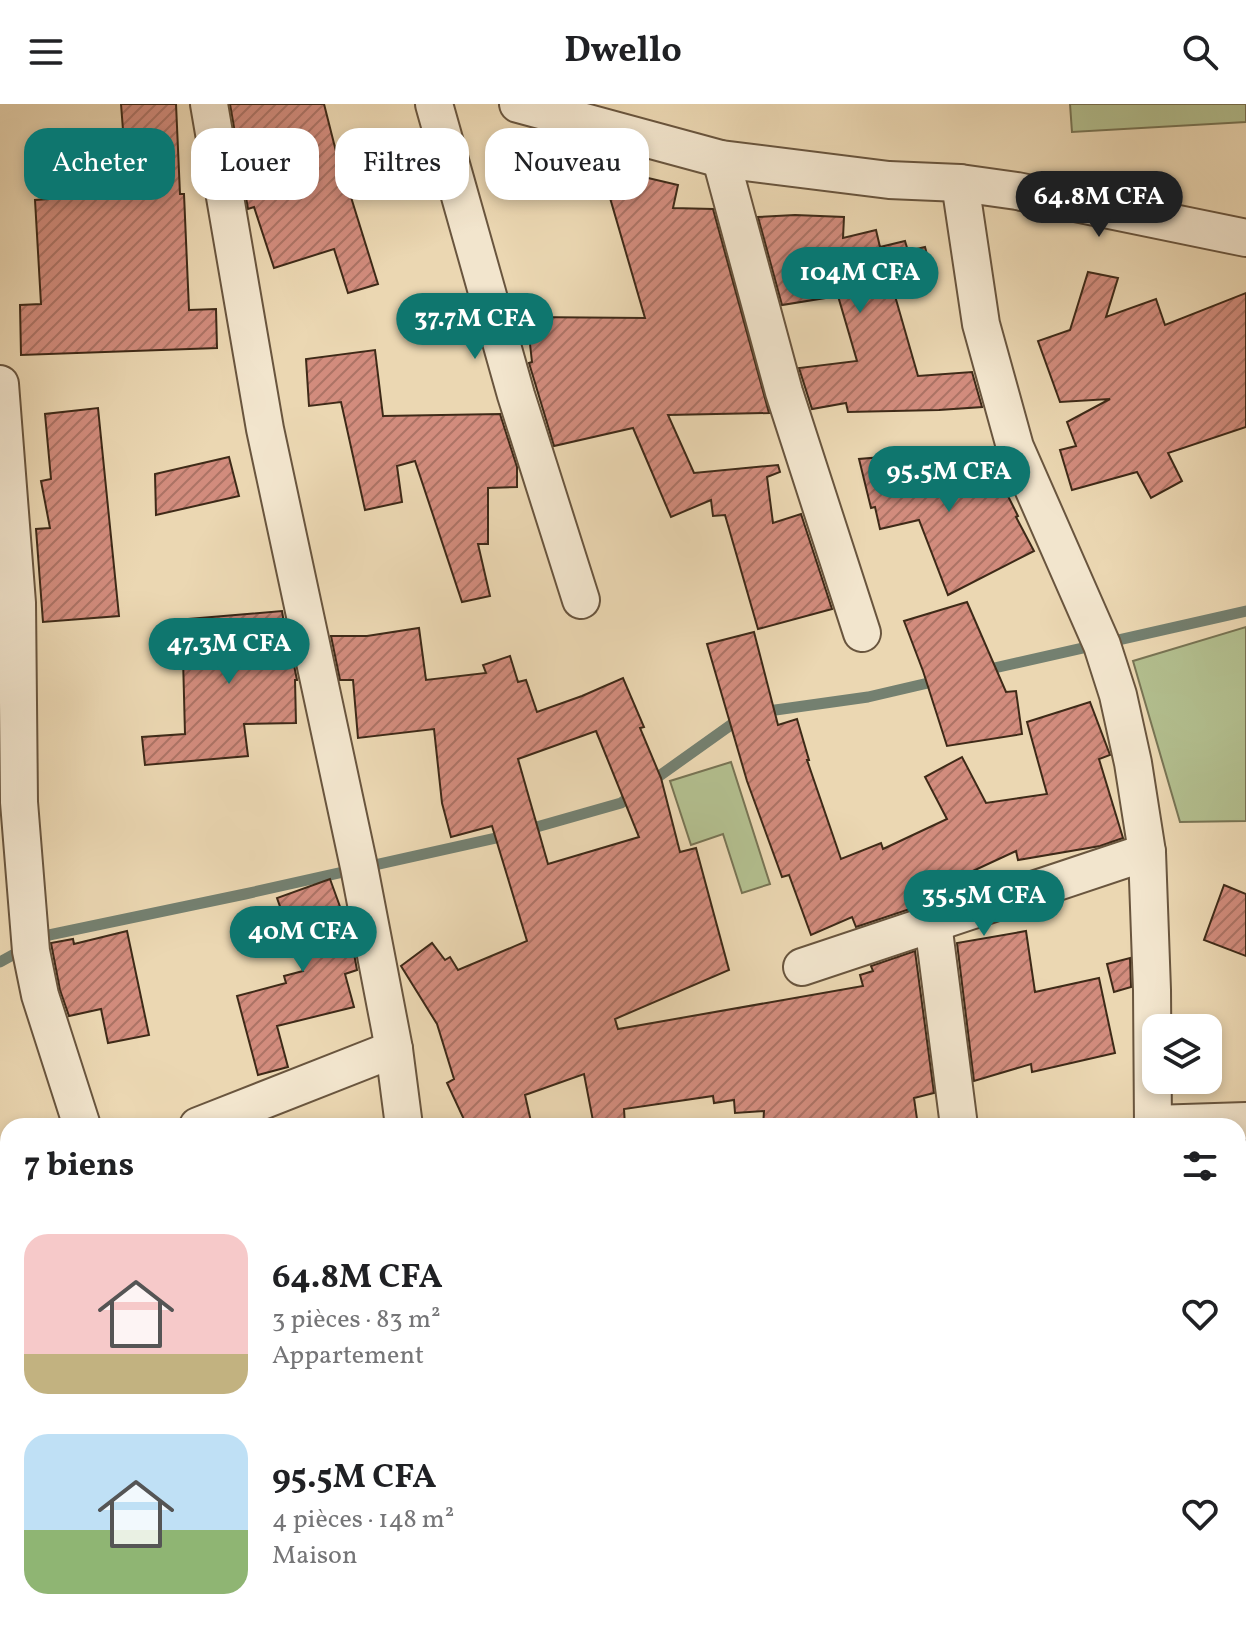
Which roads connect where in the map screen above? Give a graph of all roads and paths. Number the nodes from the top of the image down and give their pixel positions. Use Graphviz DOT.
graph roads {
  1 [pos="209,104"];
  2 [pos="434,104"];
  3 [pos="518,104"];
  4 [pos="721,159"];
  5 [pos="960,183"];
  6 [pos="1246,238"];
  7 [pos="0,384"];
  8 [pos="581,600"];
  9 [pos="8,602"];
  10 [pos="862,633"];
  11 [pos="10,802"];
  12 [pos="1147,852"];
  13 [pos="933,923"];
  14 [pos="802,967"];
  15 [pos="394,1049"];
  16 [pos="79,1118"];
  17 [pos="218,1118"];
  18 [pos="403,1118"];
  19 [pos="958,1118"];
  20 [pos="1153,1118"];
  1 -- 15 [label="street"];
  2 -- 8 [label="street"];
  3 -- 4 [label="street"];
  4 -- 5 [label="street"];
  4 -- 10 [label="street"];
  5 -- 6 [label="street"];
  5 -- 12 [label="street"];
  7 -- 9 [label="street"];
  9 -- 11 [label="street"];
  11 -- 16 [label="street"];
  12 -- 13 [label="street"];
  12 -- 20 [label="street"];
  13 -- 14 [label="street"];
  13 -- 19 [label="street"];
  15 -- 17 [label="street"];
  15 -- 18 [label="street"];
}
